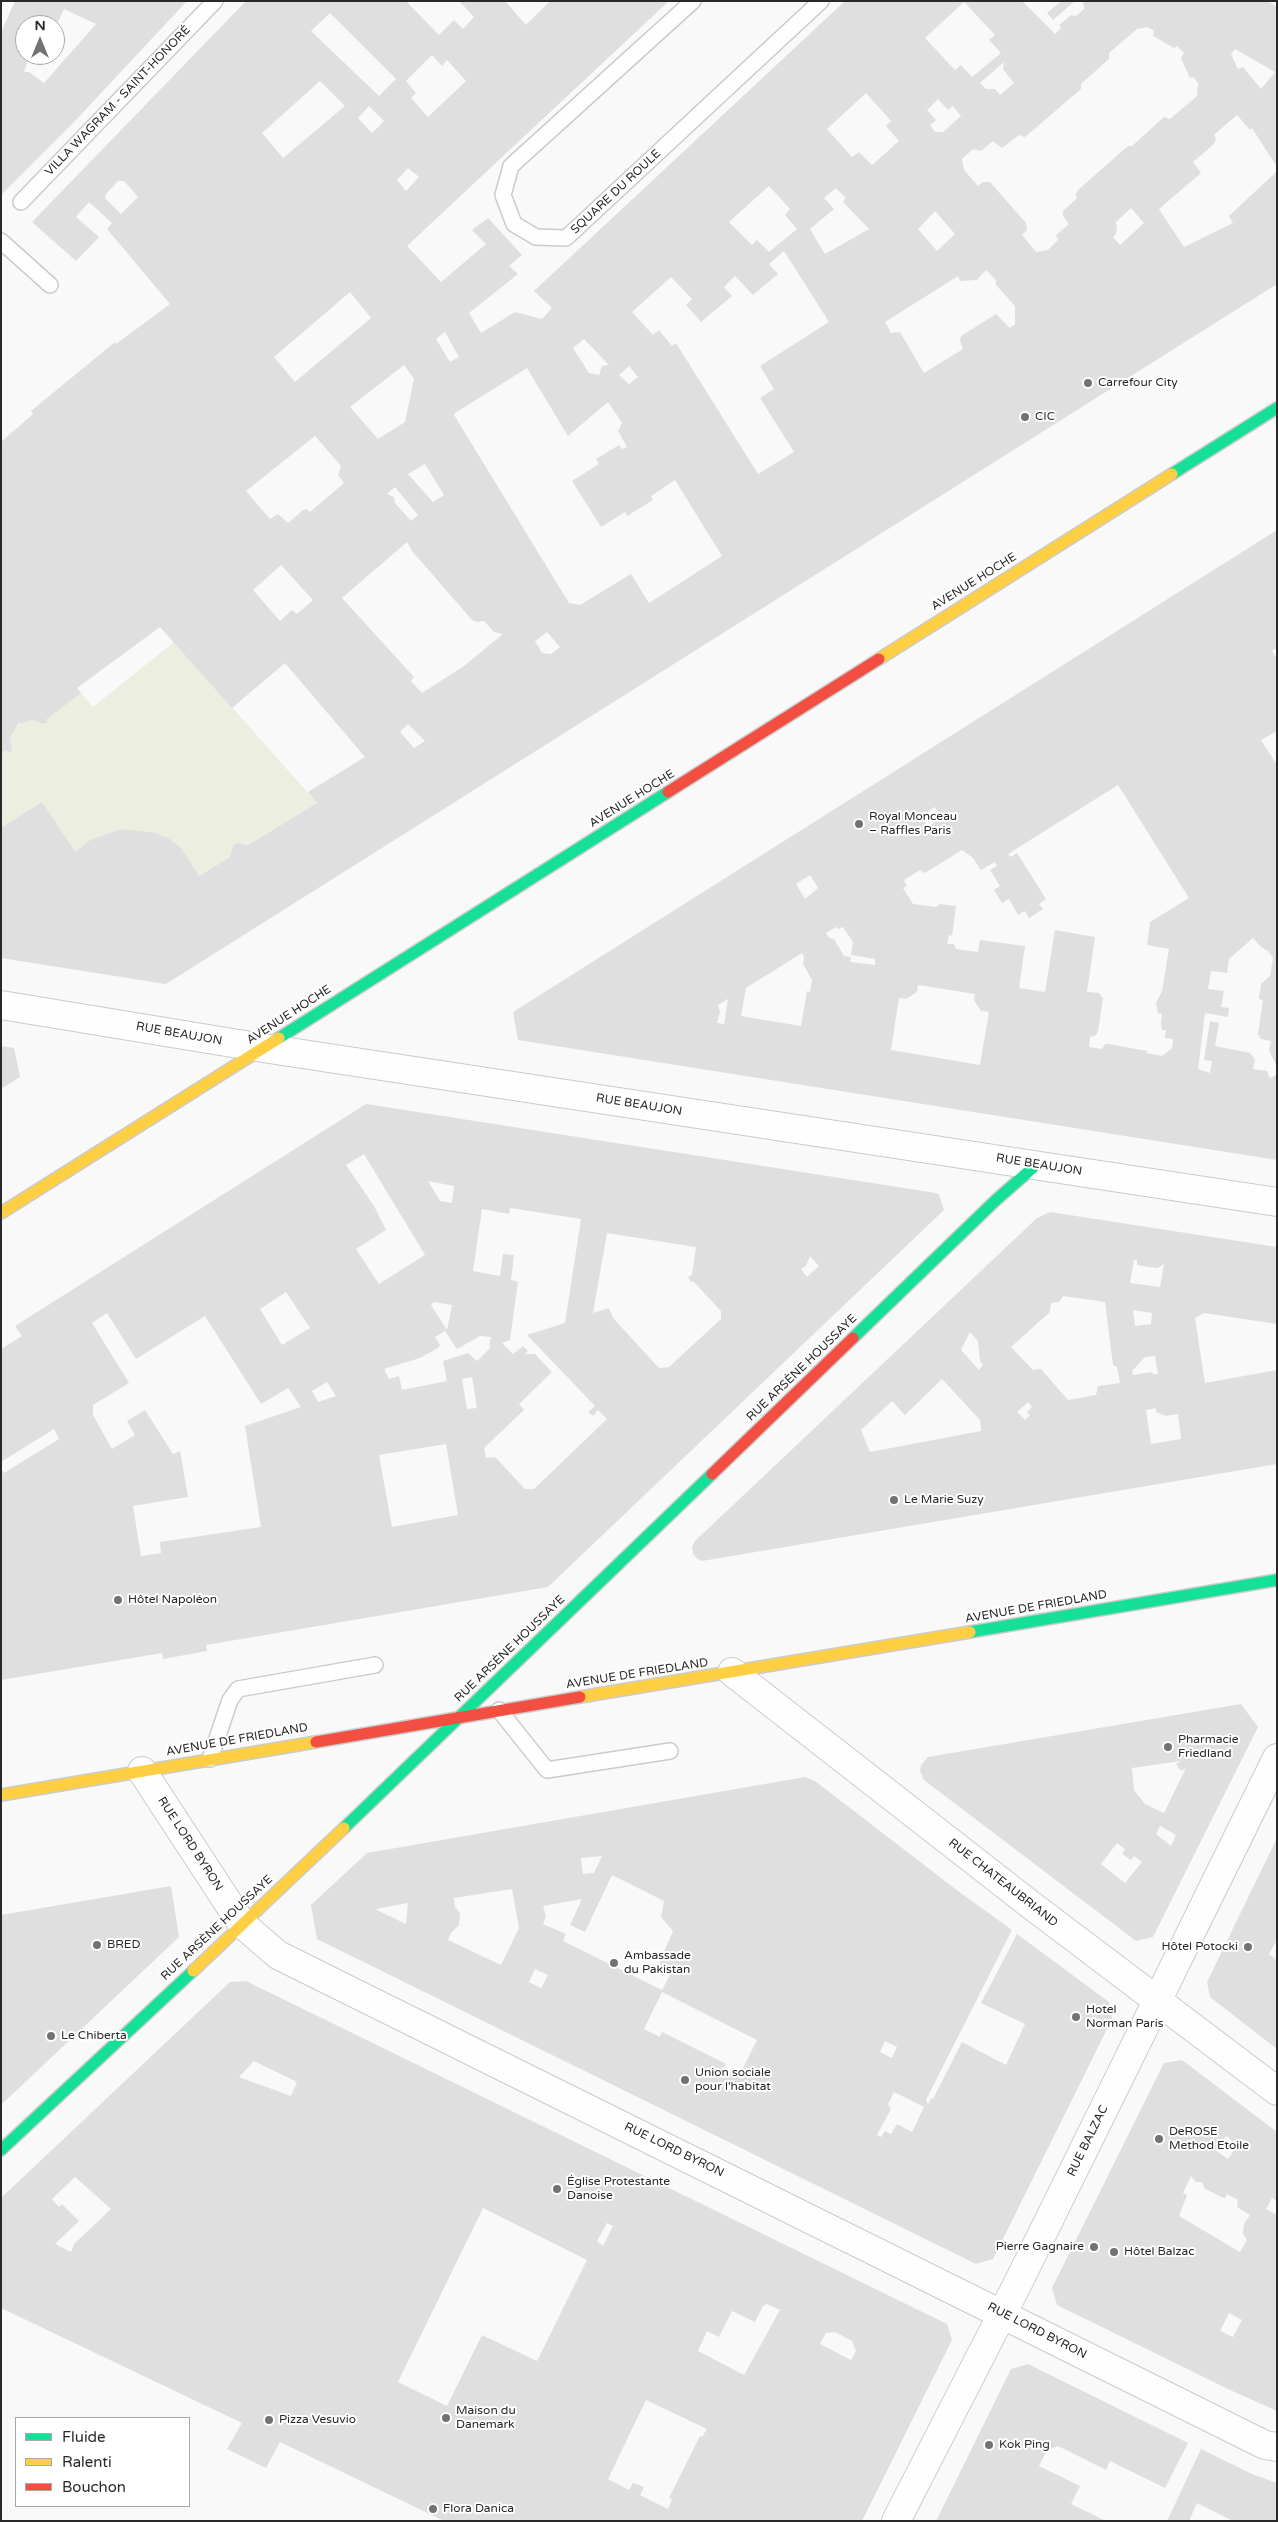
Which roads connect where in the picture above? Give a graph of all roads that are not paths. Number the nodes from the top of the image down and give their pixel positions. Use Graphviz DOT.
graph roads {
  1 [pos="215,1"];
  2 [pos="693,1"];
  3 [pos="821,1"];
  4 [pos="21,202"];
  5 [pos="1,241"];
  6 [pos="50,285"];
  7 [pos="1277,408"];
  8 [pos="1,1005"];
  9 [pos="263,1048"];
  10 [pos="1036,1165"];
  11 [pos="1277,1202"];
  12 [pos="1,1213"];
  13 [pos="1277,1580"];
  14 [pos="374,1665"];
  15 [pos="732,1672"];
  16 [pos="499,1710"];
  17 [pos="461,1716"];
  18 [pos="670,1751"];
  19 [pos="1277,1758"];
  20 [pos="210,1759"];
  21 [pos="142,1771"];
  22 [pos="1,1795"];
  23 [pos="242,1924"];
  24 [pos="1158,2001"];
  25 [pos="1277,2091"];
  26 [pos="1,2150"];
  27 [pos="1002,2313"];
  28 [pos="1277,2448"];
  29 [pos="896,2521"];
  1 -- 4 [label="lane, VILLA WAGRAM - SAINT-HONORÉ"];
  2 -- 3 [label="lane, SQUARE DU ROULE"];
  5 -- 6 [label="lane"];
  7 -- 9 [label="street, AVENUE HOCHE"];
  8 -- 9 [label="street, RUE BEAUJON"];
  9 -- 10 [label="street, RUE BEAUJON"];
  9 -- 12 [label="street, AVENUE HOCHE"];
  10 -- 11 [label="street, RUE BEAUJON"];
  10 -- 17 [label="street, RUE ARSÈNE HOUSSAYE"];
  13 -- 15 [label="street, AVENUE DE FRIEDLAND"];
  14 -- 20 [label="lane"];
  15 -- 16 [label="street, AVENUE DE FRIEDLAND"];
  15 -- 24 [label="street, RUE CHATEAUBRIAND"];
  16 -- 17 [label="street, AVENUE DE FRIEDLAND"];
  16 -- 18 [label="lane"];
  17 -- 20 [label="street, AVENUE DE FRIEDLAND"];
  17 -- 23 [label="street, RUE ARSÈNE HOUSSAYE"];
  19 -- 24 [label="street, RUE BALZAC"];
  20 -- 21 [label="street, AVENUE DE FRIEDLAND"];
  21 -- 22 [label="street, AVENUE DE FRIEDLAND"];
  21 -- 23 [label="street, RUE LORD BYRON"];
  23 -- 26 [label="street, RUE ARSÈNE HOUSSAYE"];
  23 -- 27 [label="street, RUE LORD BYRON"];
  24 -- 25 [label="street, RUE CHATEAUBRIAND"];
  24 -- 27 [label="street, RUE BALZAC"];
  27 -- 28 [label="street, RUE LORD BYRON"];
  27 -- 29 [label="street, RUE BALZAC"];
}
